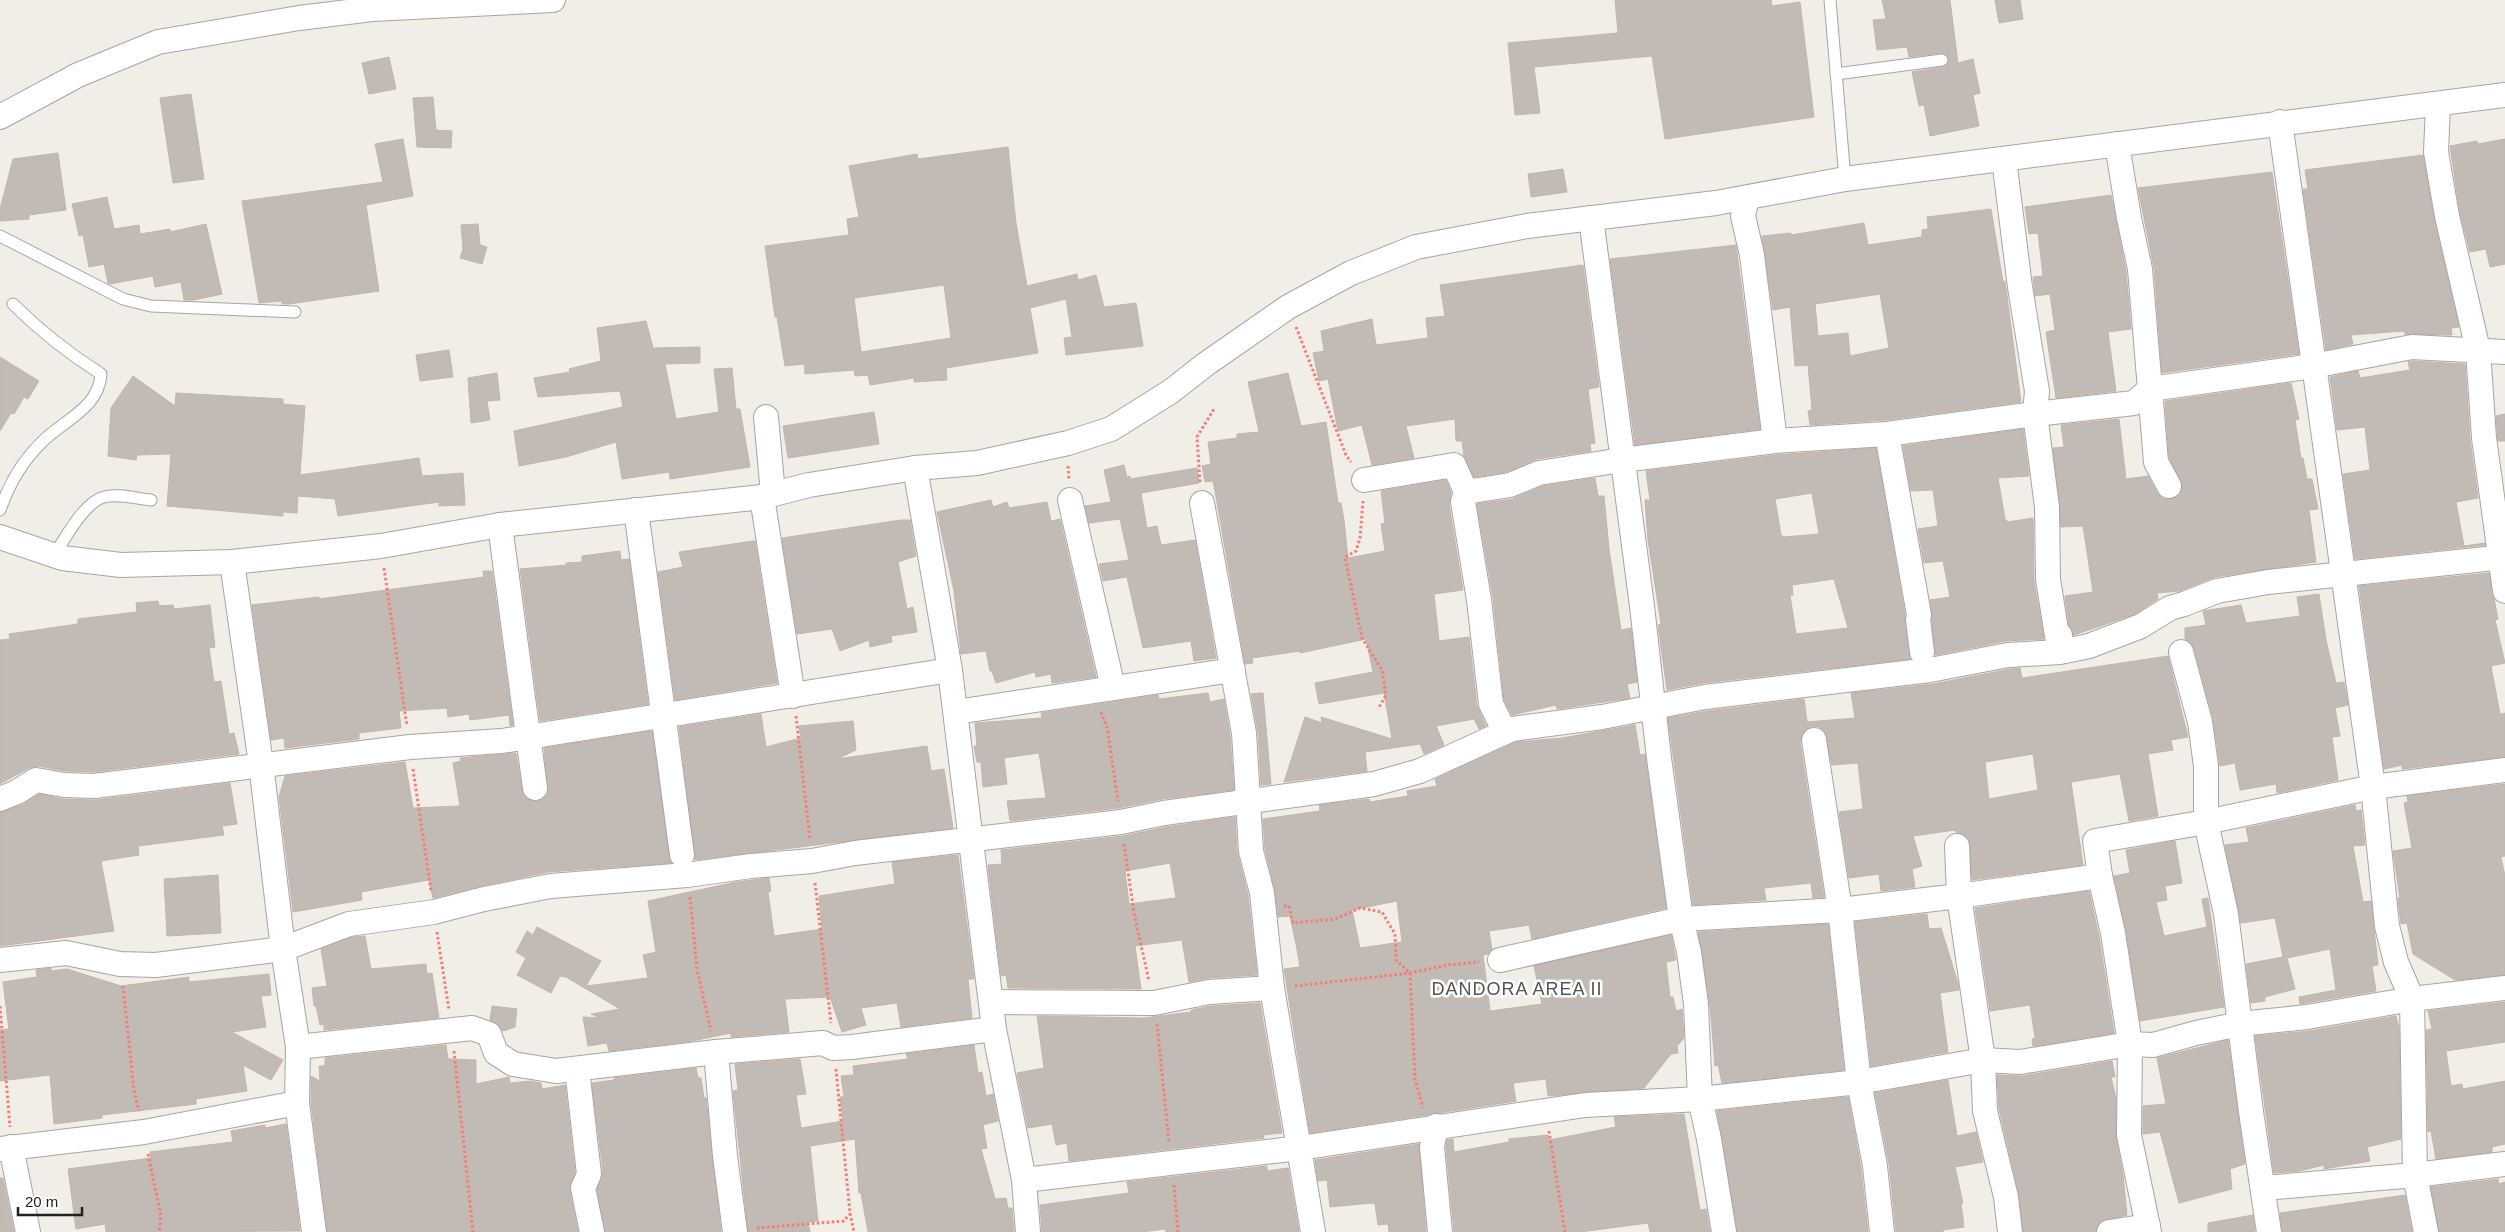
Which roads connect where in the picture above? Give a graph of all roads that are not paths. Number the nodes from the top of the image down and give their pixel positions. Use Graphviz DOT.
graph roads {
  1 [pos="553,0"];
  2 [pos="1830,0"];
  3 [pos="1942,60"];
  4 [pos="1836,74"];
  5 [pos="2505,95"];
  6 [pos="2438,105"];
  7 [pos="0,117"];
  8 [pos="2280,122"];
  9 [pos="2117,144"];
  10 [pos="2004,159"];
  11 [pos="1845,179"];
  12 [pos="1747,198"];
  13 [pos="1591,218"];
  14 [pos="0,236"];
  15 [pos="13,304"];
  16 [pos="295,312"];
  17 [pos="2478,350"];
  18 [pos="2505,352"];
  19 [pos="2313,366"];
  20 [pos="2150,389"];
  21 [pos="2034,414"];
  22 [pos="766,417"];
  23 [pos="1887,434"];
  24 [pos="1775,441"];
  25 [pos="1622,460"];
  26 [pos="915,468"];
  27 [pos="1364,480"];
  28 [pos="2168,486"];
  29 [pos="1466,492"];
  30 [pos="768,495"];
  31 [pos="151,500"];
  32 [pos="1070,500"];
  33 [pos="1202,503"];
  34 [pos="0,510"];
  35 [pos="636,510"];
  36 [pos="500,525"];
  37 [pos="0,537"];
  38 [pos="54,556"];
  39 [pos="2503,558"];
  40 [pos="232,562"];
  41 [pos="2343,573"];
  42 [pos="2505,591"];
  43 [pos="2061,644"];
  44 [pos="1922,652"];
  45 [pos="2181,652"];
  46 [pos="950,670"];
  47 [pos="1232,670"];
  48 [pos="1113,688"];
  49 [pos="793,696"];
  50 [pos="1653,708"];
  51 [pos="956,712"];
  52 [pos="664,717"];
  53 [pos="1500,722"];
  54 [pos="530,736"];
  55 [pos="1814,740"];
  56 [pos="261,764"];
  57 [pos="2505,770"];
  58 [pos="2373,787"];
  59 [pos="535,788"];
  60 [pos="0,798"];
  61 [pos="1248,803"];
  62 [pos="2206,822"];
  63 [pos="972,840"];
  64 [pos="1956,846"];
  65 [pos="685,865"];
  66 [pos="2100,876"];
  67 [pos="1959,896"];
  68 [pos="1840,910"];
  69 [pos="1681,919"];
  70 [pos="283,948"];
  71 [pos="0,960"];
  72 [pos="1500,960"];
  73 [pos="1272,988"];
  74 [pos="2505,988"];
  75 [pos="2412,999"];
  76 [pos="992,1002"];
  77 [pos="2240,1024"];
  78 [pos="994,1029"];
  79 [pos="2130,1044"];
  80 [pos="298,1047"];
  81 [pos="716,1052"];
  82 [pos="1983,1060"];
  83 [pos="577,1069"];
  84 [pos="1859,1082"];
  85 [pos="1700,1099"];
  86 [pos="297,1103"];
  87 [pos="1436,1126"];
  88 [pos="6,1148"];
  89 [pos="1300,1148"];
  90 [pos="2505,1164"];
  91 [pos="2415,1175"];
  92 [pos="1024,1180"];
  93 [pos="2264,1188"];
  94 [pos="2149,1229"];
  95 [pos="735,1231"];
  96 [pos="28,1232"];
  97 [pos="314,1232"];
  98 [pos="592,1232"];
  99 [pos="1028,1232"];
  100 [pos="1313,1232"];
  101 [pos="1440,1232"];
  102 [pos="1724,1232"];
  103 [pos="1882,1232"];
  104 [pos="2010,1232"];
  105 [pos="2109,1232"];
  106 [pos="2269,1232"];
  107 [pos="2426,1232"];
  1 -- 7 [label="street"];
  2 -- 4 [label="lane"];
  3 -- 4 [label="lane"];
  4 -- 11 [label="lane"];
  5 -- 6 [label="street"];
  6 -- 8 [label="street"];
  6 -- 17 [label="street"];
  8 -- 9 [label="street"];
  8 -- 19 [label="street"];
  9 -- 10 [label="street"];
  9 -- 20 [label="street"];
  10 -- 11 [label="street"];
  10 -- 21 [label="street"];
  11 -- 12 [label="street"];
  12 -- 13 [label="street"];
  12 -- 24 [label="street"];
  13 -- 25 [label="street"];
  13 -- 26 [label="street"];
  14 -- 16 [label="lane"];
  15 -- 34 [label="lane"];
  17 -- 18 [label="street"];
  17 -- 19 [label="street"];
  17 -- 39 [label="street"];
  19 -- 20 [label="street"];
  19 -- 41 [label="street"];
  20 -- 21 [label="street"];
  20 -- 28 [label="street"];
  21 -- 23 [label="street"];
  21 -- 43 [label="street"];
  22 -- 30 [label="street"];
  23 -- 24 [label="street"];
  23 -- 44 [label="street"];
  24 -- 25 [label="street"];
  25 -- 29 [label="street"];
  25 -- 50 [label="street"];
  26 -- 30 [label="street"];
  26 -- 46 [label="street"];
  27 -- 29 [label="street"];
  29 -- 53 [label="street"];
  30 -- 35 [label="street"];
  30 -- 49 [label="street"];
  31 -- 38 [label="lane"];
  32 -- 48 [label="street"];
  33 -- 47 [label="street"];
  35 -- 36 [label="street"];
  35 -- 52 [label="street"];
  36 -- 40 [label="street"];
  36 -- 54 [label="street"];
  37 -- 38 [label="street"];
  38 -- 40 [label="street"];
  39 -- 41 [label="street"];
  39 -- 42 [label="street"];
  40 -- 56 [label="street"];
  41 -- 50 [label="street"];
  41 -- 58 [label="street"];
  45 -- 62 [label="street"];
  46 -- 49 [label="street"];
  46 -- 51 [label="street"];
  47 -- 48 [label="street"];
  47 -- 61 [label="street"];
  48 -- 51 [label="street"];
  49 -- 52 [label="street"];
  50 -- 61 [label="street"];
  50 -- 69 [label="street"];
  51 -- 63 [label="street"];
  52 -- 54 [label="street"];
  52 -- 65 [label="street"];
  54 -- 56 [label="street"];
  54 -- 59 [label="street"];
  55 -- 68 [label="street"];
  56 -- 60 [label="street"];
  56 -- 70 [label="street"];
  57 -- 58 [label="street"];
  58 -- 62 [label="street"];
  58 -- 75 [label="street"];
  61 -- 63 [label="street"];
  61 -- 73 [label="street"];
  62 -- 66 [label="street"];
  62 -- 77 [label="street"];
  63 -- 65 [label="street"];
  63 -- 76 [label="street"];
  64 -- 67 [label="street"];
  65 -- 70 [label="street"];
  66 -- 67 [label="street"];
  66 -- 79 [label="street"];
  67 -- 68 [label="street"];
  67 -- 82 [label="street"];
  68 -- 69 [label="street"];
  68 -- 84 [label="street"];
  69 -- 72 [label="street"];
  69 -- 85 [label="street"];
  70 -- 71 [label="street"];
  70 -- 80 [label="street"];
  73 -- 76 [label="street"];
  73 -- 89 [label="street"];
  74 -- 75 [label="street"];
  75 -- 77 [label="street"];
  75 -- 91 [label="street"];
  76 -- 78 [label="street"];
  77 -- 79 [label="street"];
  77 -- 93 [label="street"];
  78 -- 81 [label="street"];
  78 -- 92 [label="street"];
  79 -- 82 [label="street"];
  79 -- 94 [label="street"];
  80 -- 83 [label="street"];
  80 -- 86 [label="street"];
  81 -- 83 [label="street"];
  81 -- 95 [label="street"];
  82 -- 84 [label="street"];
  82 -- 104 [label="street"];
  83 -- 98 [label="street"];
  84 -- 85 [label="street"];
  84 -- 103 [label="street"];
  85 -- 87 [label="street"];
  85 -- 102 [label="street"];
  86 -- 88 [label="street"];
  86 -- 97 [label="street"];
  87 -- 89 [label="street"];
  87 -- 101 [label="street"];
  88 -- 96 [label="street"];
  89 -- 92 [label="street"];
  89 -- 100 [label="street"];
  90 -- 91 [label="street"];
  91 -- 93 [label="street"];
  91 -- 107 [label="street"];
  92 -- 99 [label="street"];
  93 -- 106 [label="street"];
  94 -- 105 [label="street"];
}
